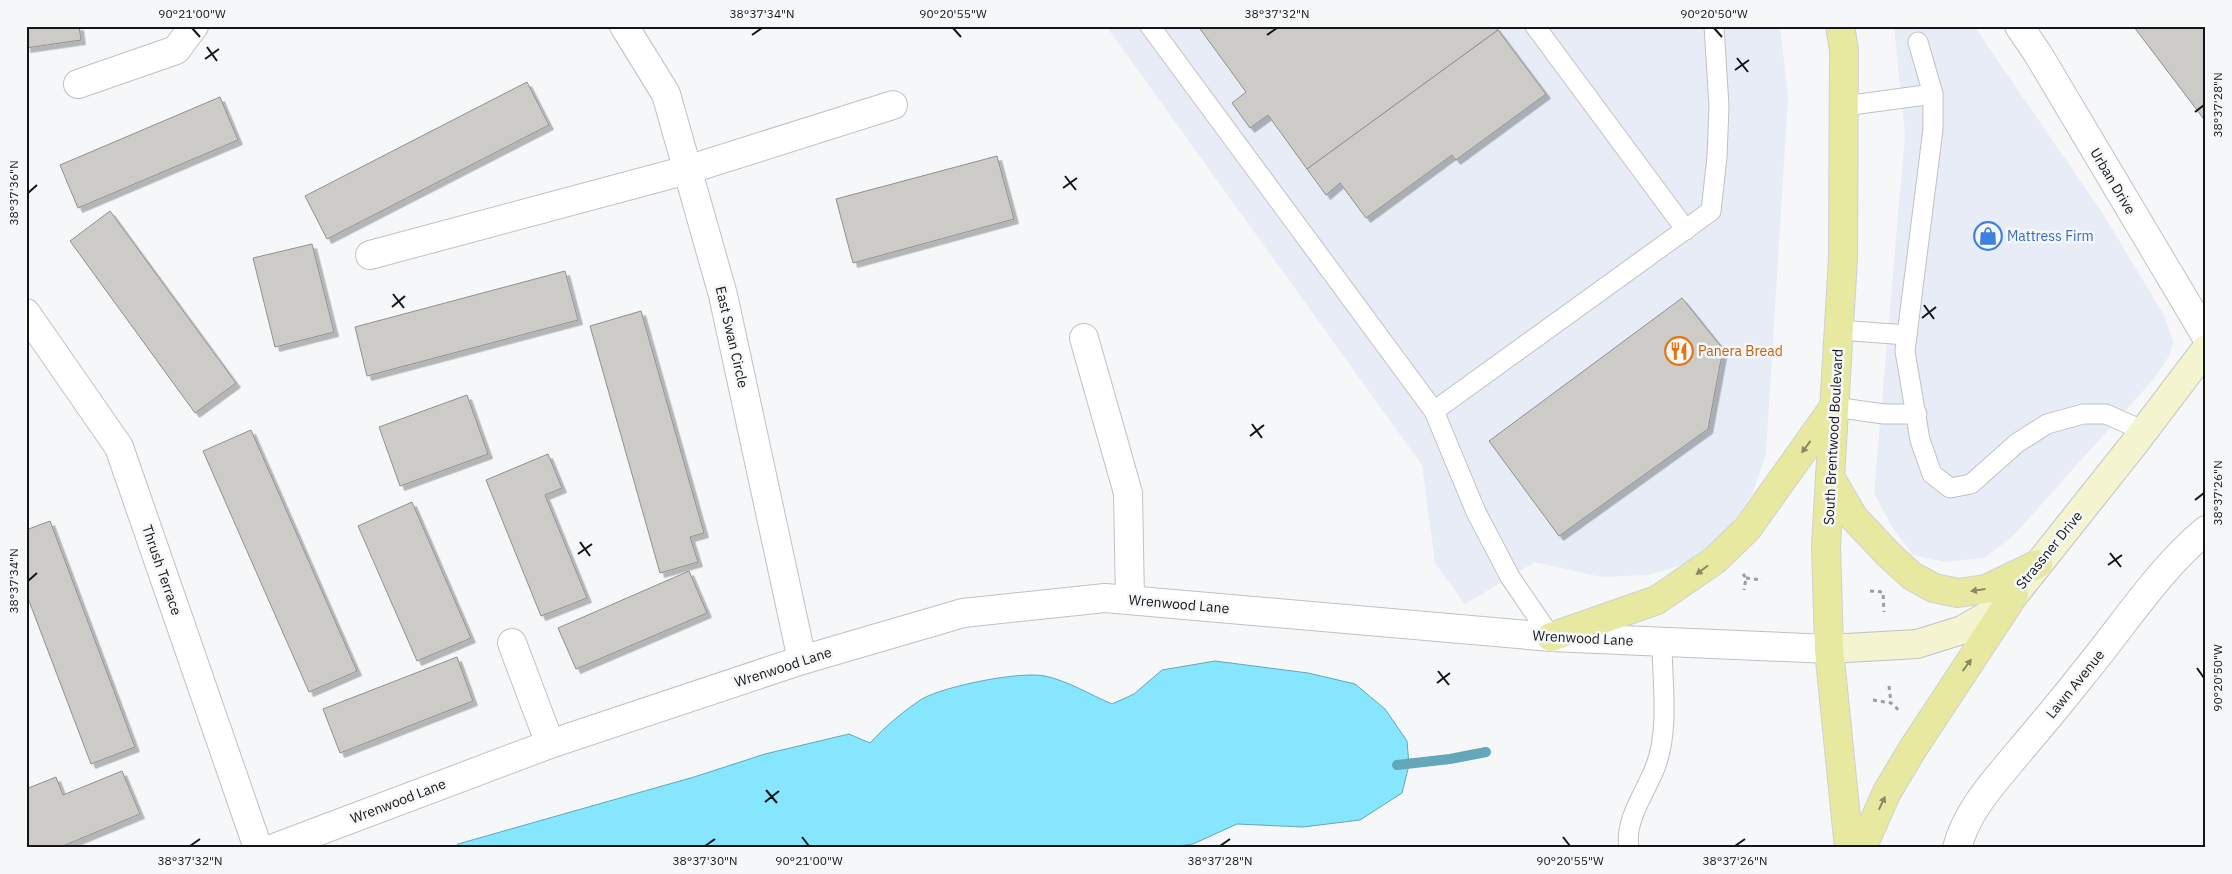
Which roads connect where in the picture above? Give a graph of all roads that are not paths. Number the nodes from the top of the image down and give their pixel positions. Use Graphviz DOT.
graph roads {
  1 [pos="194,26"];
  2 [pos="624,26"];
  3 [pos="1150,26"];
  4 [pos="1535,26"];
  5 [pos="1714,26"];
  6 [pos="1840,26"];
  7 [pos="2020,26"];
  8 [pos="1918,42"];
  9 [pos="78,84"];
  10 [pos="1933,94"];
  11 [pos="894,105"];
  12 [pos="1844,106"];
  13 [pos="687,170"];
  14 [pos="1686,230"];
  15 [pos="370,255"];
  16 [pos="26,313"];
  17 [pos="1839,330"];
  18 [pos="1907,334"];
  19 [pos="2206,336"];
  20 [pos="1084,338"];
  21 [pos="2206,349"];
  22 [pos="1834,407"];
  23 [pos="1434,411"];
  24 [pos="1917,414"];
  25 [pos="2144,431"];
  26 [pos="1830,476"];
  27 [pos="2206,530"];
  28 [pos="2038,564"];
  29 [pos="2014,595"];
  30 [pos="1130,600"];
  31 [pos="1551,637"];
  32 [pos="1662,642"];
  33 [pos="512,643"];
  34 [pos="1829,649"];
  35 [pos="802,660"];
  36 [pos="550,744"];
  37 [pos="258,848"];
  38 [pos="274,848"];
  39 [pos="1629,848"];
  40 [pos="1849,848"];
  41 [pos="1862,848"];
  42 [pos="1957,848"];
  1 -- 9 [label="street"];
  2 -- 13 [label="street, East Swan Circle"];
  3 -- 23 [label="lane"];
  4 -- 14 [label="lane"];
  5 -- 14 [label="lane"];
  6 -- 12 [label="main road, South Brentwood Boulevard"];
  7 -- 19 [label="street, Urban Drive"];
  8 -- 10 [label="lane"];
  10 -- 12 [label="lane"];
  10 -- 18 [label="lane"];
  11 -- 13 [label="street"];
  12 -- 17 [label="main road, South Brentwood Boulevard"];
  13 -- 15 [label="street"];
  13 -- 35 [label="street, East Swan Circle"];
  14 -- 23 [label="lane"];
  16 -- 37 [label="street, Thrush Terrace"];
  17 -- 18 [label="lane"];
  17 -- 22 [label="main road, South Brentwood Boulevard"];
  18 -- 24 [label="lane"];
  20 -- 30 [label="street"];
  21 -- 25 [label="street, Strassner Drive"];
  22 -- 24 [label="lane"];
  22 -- 26 [label="main road, South Brentwood Boulevard"];
  22 -- 31 [label="main road, one-way"];
  23 -- 31 [label="lane"];
  24 -- 25 [label="lane"];
  25 -- 28 [label="street, Strassner Drive"];
  28 -- 26 [label="main road, one-way"];
  26 -- 34 [label="main road, South Brentwood Boulevard"];
  27 -- 42 [label="street, Lawn Avenue"];
  28 -- 29 [label="street, Strassner Drive"];
  29 -- 34 [label="street, Strassner Drive"];
  41 -- 29 [label="main road, one-way"];
  30 -- 31 [label="street, Wrenwood Lane"];
  30 -- 35 [label="street, Wrenwood Lane"];
  31 -- 32 [label="street, Wrenwood Lane"];
  32 -- 34 [label="street, Wrenwood Lane"];
  32 -- 39 [label="lane"];
  33 -- 36 [label="street"];
  34 -- 40 [label="main road, South Brentwood Boulevard"];
  35 -- 36 [label="street, Wrenwood Lane"];
  36 -- 38 [label="street, Wrenwood Lane"];
}
